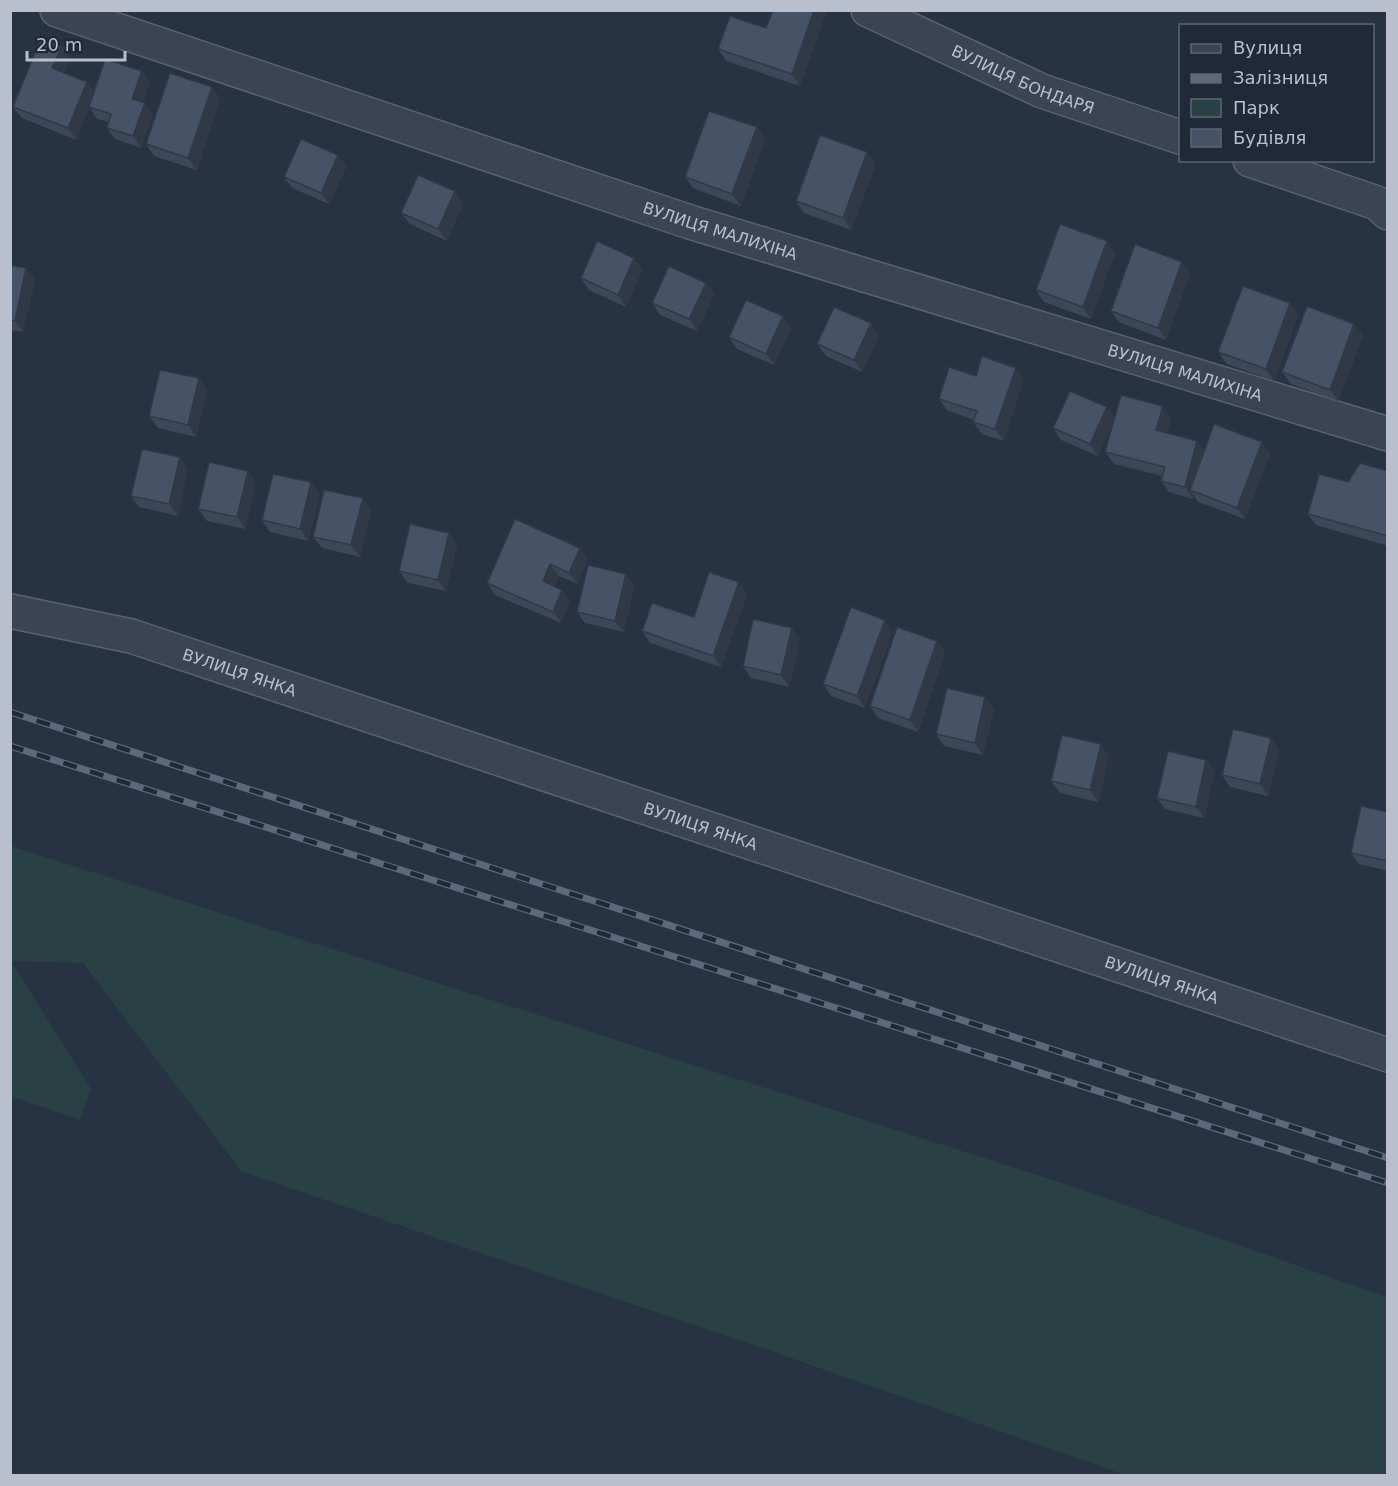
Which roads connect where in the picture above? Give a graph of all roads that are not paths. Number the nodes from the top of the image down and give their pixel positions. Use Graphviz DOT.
graph roads {
  1 [pos="57,10"];
  2 [pos="868,10"];
  3 [pos="1179,137"];
  4 [pos="1256,162"];
  5 [pos="1388,213"];
  6 [pos="1388,434"];
  7 [pos="10,611"];
  8 [pos="1388,1055"];
  1 -- 6 [label="street, ВУЛИЦЯ МАЛИХІНА"];
  2 -- 3 [label="street, ВУЛИЦЯ БОНДАРЯ"];
  4 -- 5 [label="street"];
  7 -- 8 [label="street, ВУЛИЦЯ ЯНКА"];
}
